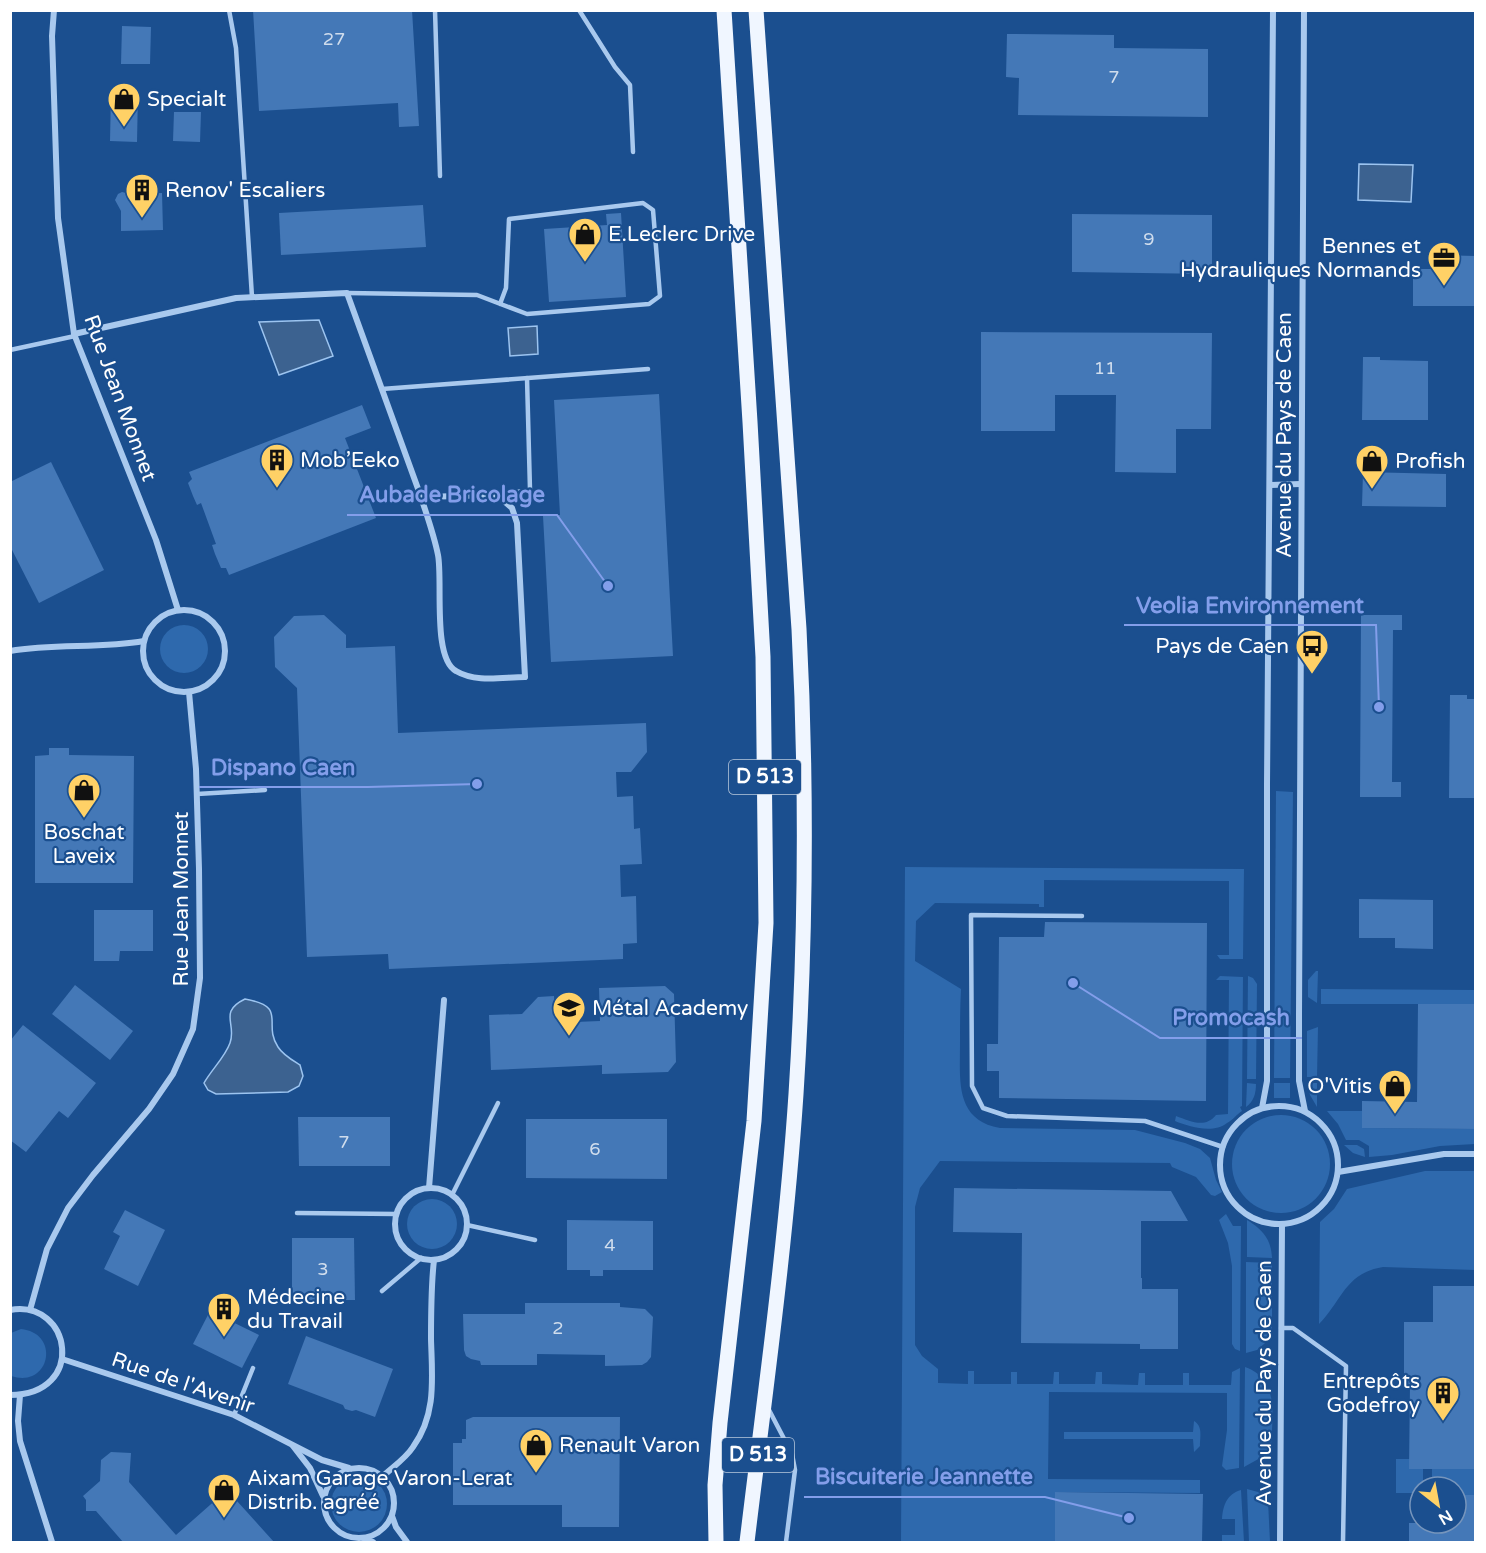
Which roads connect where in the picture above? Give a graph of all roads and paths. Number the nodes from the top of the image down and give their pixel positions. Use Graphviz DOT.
graph roads {
  1 [pos="54,10"];
  2 [pos="230,10"];
  3 [pos="435,10"];
  4 [pos="579,10"];
  5 [pos="724,10"];
  6 [pos="756,10"];
  7 [pos="1273,10"];
  8 [pos="1304,10"];
  9 [pos="633,152"];
  10 [pos="440,176"];
  11 [pos="346,293"];
  12 [pos="252,297"];
  13 [pos="500,304"];
  14 [pos="75,335"];
  15 [pos="10,350"];
  16 [pos="648,369"];
  17 [pos="527,378"];
  18 [pos="382,388"];
  19 [pos="1300,484"];
  20 [pos="1271,485"];
  21 [pos="497,495"];
  22 [pos="421,496"];
  23 [pos="178,610"];
  24 [pos="144,641"];
  25 [pos="10,651"];
  26 [pos="189,692"];
  27 [pos="265,790"];
  28 [pos="197,794"];
  29 [pos="1082,916"];
  30 [pos="444,1000"];
  31 [pos="498,1103"];
  32 [pos="1262,1108"];
  33 [pos="1305,1111"];
  34 [pos="1223,1147"];
  35 [pos="1476,1154"];
  36 [pos="1338,1172"];
  37 [pos="429,1188"];
  38 [pos="452,1195"];
  39 [pos="297,1213"];
  40 [pos="396,1214"];
  41 [pos="1282,1224"];
  42 [pos="467,1225"];
  43 [pos="535,1240"];
  44 [pos="421,1258"];
  45 [pos="434,1260"];
  46 [pos="382,1291"];
  47 [pos="10,1310"];
  48 [pos="30,1310"];
  49 [pos="1281,1328"];
  50 [pos="62,1359"];
  51 [pos="253,1368"];
  52 [pos="10,1395"];
  53 [pos="20,1395"];
  54 [pos="764,1400"];
  55 [pos="234,1415"];
  56 [pos="291,1443"];
  57 [pos="349,1468"];
  58 [pos="383,1476"];
  59 [pos="324,1497"];
  60 [pos="392,1516"];
  61 [pos="363,1538"];
  62 [pos="52,1542"];
  63 [pos="374,1542"];
  64 [pos="406,1542"];
  65 [pos="716,1542"];
  66 [pos="747,1542"];
  67 [pos="786,1542"];
  68 [pos="1280,1542"];
  69 [pos="1343,1542"];
  1 -- 14 [label="street, Rue Jean Monnet"];
  2 -- 12 [label="lane"];
  3 -- 10 [label="lane"];
  4 -- 9 [label="lane"];
  5 -- 65 [label="main road, D 513"];
  6 -- 54 [label="main road, D 513"];
  7 -- 20 [label="street, Avenue du Pays de Caen"];
  8 -- 19 [label="street, Avenue du Pays de Caen"];
  11 -- 12 [label="street"];
  11 -- 13 [label="lane"];
  11 -- 18 [label="street"];
  12 -- 14 [label="street"];
  13 -- 13 [label="lane"];
  14 -- 15 [label="lane"];
  14 -- 23 [label="street, Rue Jean Monnet"];
  16 -- 17 [label="lane"];
  17 -- 18 [label="lane"];
  17 -- 21 [label="lane"];
  18 -- 22 [label="street"];
  19 -- 20 [label="street"];
  19 -- 33 [label="street, Avenue du Pays de Caen"];
  20 -- 32 [label="street, Avenue du Pays de Caen"];
  21 -- 22 [label="street"];
  21 -- 22 [label="street"];
  23 -- 24 [label="street"];
  23 -- 26 [label="street"];
  24 -- 25 [label="street"];
  24 -- 26 [label="street"];
  26 -- 28 [label="street, Rue Jean Monnet"];
  27 -- 28 [label="lane"];
  28 -- 48 [label="street, Rue Jean Monnet"];
  29 -- 34 [label="lane"];
  30 -- 37 [label="street"];
  31 -- 38 [label="lane"];
  32 -- 33 [label="street"];
  32 -- 34 [label="street"];
  33 -- 36 [label="street"];
  34 -- 41 [label="street"];
  35 -- 36 [label="street"];
  36 -- 41 [label="street"];
  37 -- 38 [label="street"];
  37 -- 40 [label="street"];
  38 -- 42 [label="street"];
  39 -- 40 [label="lane"];
  40 -- 44 [label="street"];
  41 -- 49 [label="street, Avenue du Pays de Caen"];
  42 -- 43 [label="lane"];
  42 -- 45 [label="street"];
  44 -- 45 [label="street"];
  44 -- 46 [label="lane"];
  45 -- 58 [label="street"];
  47 -- 48 [label="street"];
  48 -- 50 [label="street"];
  49 -- 68 [label="street, Avenue du Pays de Caen"];
  49 -- 69 [label="lane"];
  50 -- 53 [label="street"];
  50 -- 55 [label="street, Rue de l'Avenir"];
  51 -- 55 [label="lane"];
  52 -- 53 [label="street"];
  53 -- 62 [label="street"];
  54 -- 66 [label="main road, D 513"];
  54 -- 67 [label="lane"];
  55 -- 56 [label="street, Rue de l'Avenir"];
  56 -- 57 [label="street, Rue de l'Avenir"];
  56 -- 59 [label="street, Rue de l'Avenir"];
  57 -- 58 [label="street"];
  57 -- 59 [label="street"];
  58 -- 60 [label="street"];
  59 -- 61 [label="street"];
  60 -- 61 [label="street"];
  60 -- 64 [label="street"];
  61 -- 63 [label="street"];
}
